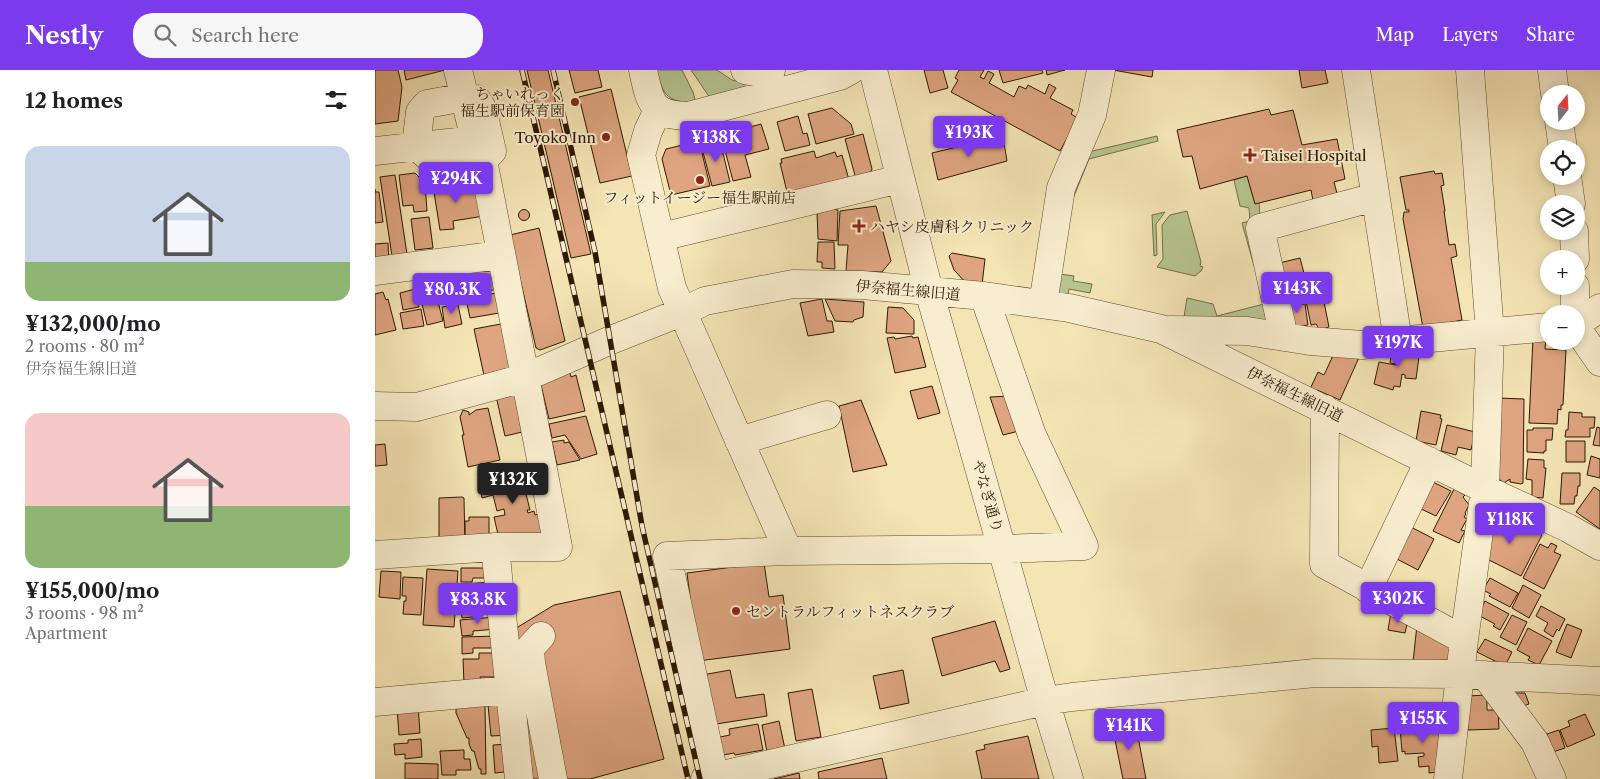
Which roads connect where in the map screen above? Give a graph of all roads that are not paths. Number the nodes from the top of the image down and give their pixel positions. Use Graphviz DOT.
graph roads {
  1 [pos="458,70"];
  2 [pos="643,70"];
  3 [pos="745,70"];
  4 [pos="771,70"];
  5 [pos="851,70"];
  6 [pos="873,70"];
  7 [pos="1101,70"];
  8 [pos="1356,70"];
  9 [pos="1470,70"];
  10 [pos="1552,70"];
  11 [pos="1554,85"];
  12 [pos="465,97"];
  13 [pos="658,110"];
  14 [pos="416,146"];
  15 [pos="479,150"];
  16 [pos="375,151"];
  17 [pos="900,179"];
  18 [pos="1375,197"];
  19 [pos="661,238"];
  20 [pos="500,255"];
  21 [pos="375,271"];
  22 [pos="929,291"];
  23 [pos="983,296"];
  24 [pos="1043,304"];
  25 [pos="1600,308"];
  26 [pos="682,312"];
  27 [pos="1585,319"];
  28 [pos="1161,329"];
  29 [pos="1540,329"];
  30 [pos="1490,333"];
  31 [pos="1284,337"];
  32 [pos="1585,339"];
  33 [pos="1398,341"];
  34 [pos="1600,362"];
  35 [pos="524,378"];
  36 [pos="375,406"];
  37 [pos="1325,409"];
  38 [pos="827,415"];
  39 [pos="739,441"];
  40 [pos="1429,461"];
  41 [pos="1485,489"];
  42 [pos="1600,546"];
  43 [pos="495,547"];
  44 [pos="1003,549"];
  45 [pos="788,551"];
  46 [pos="375,555"];
  47 [pos="1369,588"];
  48 [pos="541,636"];
  49 [pos="1464,640"];
  50 [pos="1473,675"];
  51 [pos="1600,681"];
  52 [pos="510,690"];
  53 [pos="1045,701"];
  54 [pos="375,702"];
  55 [pos="711,778"];
  56 [pos="519,779"];
  57 [pos="553,779"];
  58 [pos="1069,779"];
  59 [pos="1448,779"];
  60 [pos="1551,779"];
  1 -- 12 [label="street"];
  2 -- 13 [label="street"];
  3 -- 4 [label="street"];
  5 -- 13 [label="street"];
  6 -- 17 [label="street, やなぎ通り"];
  7 -- 24 [label="street"];
  8 -- 18 [label="street"];
  9 -- 30 [label="street"];
  10 -- 11 [label="street"];
  12 -- 14 [label="street"];
  12 -- 15 [label="street"];
  13 -- 19 [label="street"];
  14 -- 15 [label="street"];
  14 -- 16 [label="street"];
  15 -- 20 [label="street"];
  17 -- 19 [label="street"];
  17 -- 22 [label="street, やなぎ通り"];
  18 -- 31 [label="street"];
  18 -- 33 [label="street"];
  19 -- 26 [label="street"];
  20 -- 21 [label="street"];
  20 -- 35 [label="street"];
  22 -- 23 [label="street, 伊奈福生線旧道"];
  22 -- 26 [label="street, 伊奈福生線旧道"];
  22 -- 44 [label="street, やなぎ通り"];
  23 -- 24 [label="street, 伊奈福生線旧道"];
  23 -- 44 [label="street"];
  24 -- 28 [label="street, 伊奈福生線旧道"];
  25 -- 27 [label="street"];
  26 -- 35 [label="street, 伊奈福生線旧道"];
  26 -- 39 [label="street"];
  28 -- 31 [label="street"];
  28 -- 37 [label="street, 伊奈福生線旧道"];
  29 -- 30 [label="street"];
  30 -- 33 [label="street"];
  30 -- 41 [label="street"];
  31 -- 33 [label="street"];
  32 -- 34 [label="street"];
  35 -- 36 [label="street, 伊奈福生線旧道"];
  35 -- 43 [label="street"];
  37 -- 40 [label="street, 伊奈福生線旧道"];
  37 -- 47 [label="street"];
  38 -- 39 [label="street"];
  39 -- 45 [label="street"];
  40 -- 41 [label="street, 伊奈福生線旧道"];
  40 -- 47 [label="street"];
  41 -- 42 [label="street, 伊奈福生線旧道"];
  41 -- 49 [label="street"];
  43 -- 46 [label="street"];
  43 -- 52 [label="street"];
  44 -- 45 [label="street"];
  44 -- 53 [label="street, やなぎ通り"];
  45 -- 55 [label="street"];
  47 -- 49 [label="street"];
  48 -- 57 [label="street"];
  49 -- 50 [label="street"];
  50 -- 51 [label="street"];
  50 -- 53 [label="street"];
  50 -- 59 [label="street"];
  50 -- 60 [label="street"];
  52 -- 54 [label="street"];
  52 -- 56 [label="street"];
  53 -- 55 [label="street"];
  53 -- 58 [label="street, やなぎ通り"];
}
